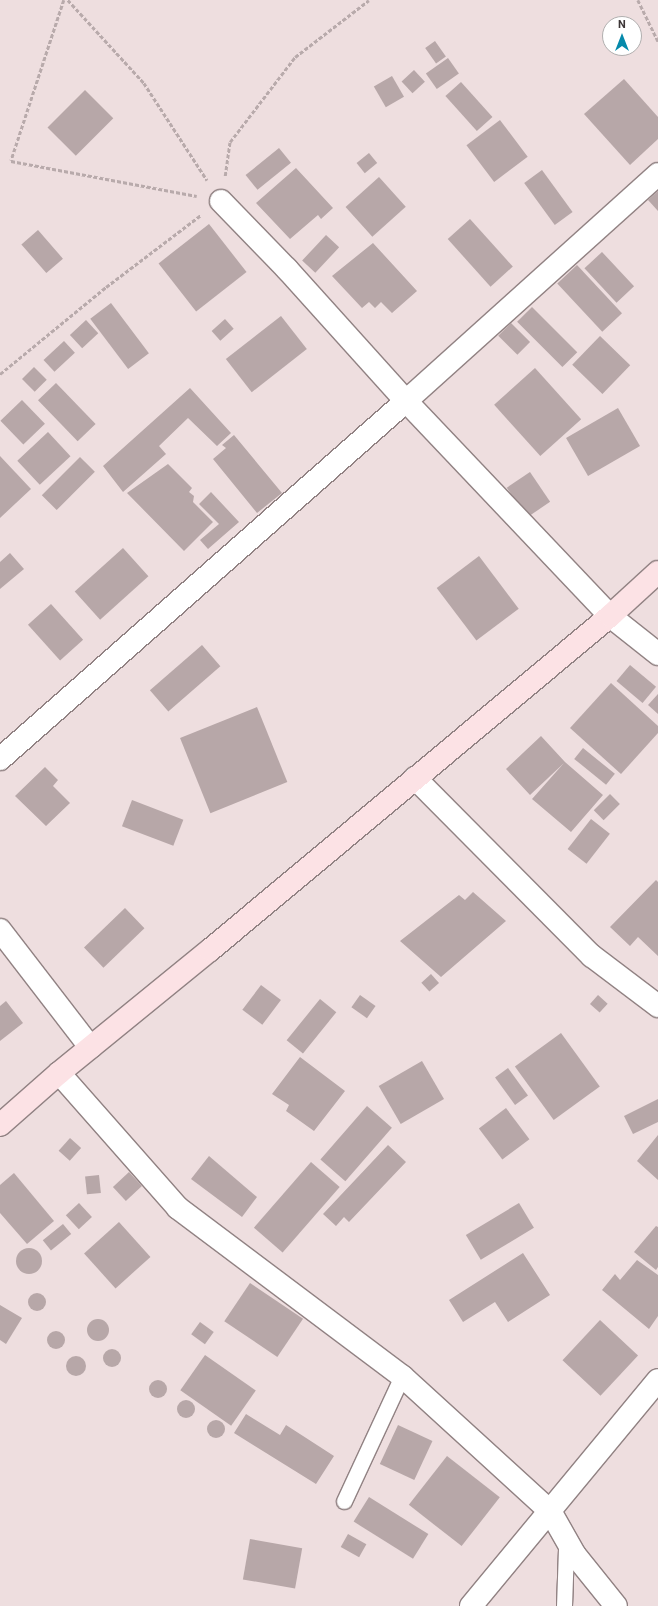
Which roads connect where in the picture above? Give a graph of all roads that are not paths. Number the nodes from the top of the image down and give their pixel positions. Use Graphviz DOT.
graph roads {
  1 [pos="658,174"];
  2 [pos="221,201"];
  3 [pos="406,401"];
  4 [pos="658,572"];
  5 [pos="610,616"];
  6 [pos="658,654"];
  7 [pos="0,759"];
  8 [pos="415,778"];
  9 [pos="0,930"];
  10 [pos="658,1006"];
  11 [pos="90,1048"];
  12 [pos="59,1073"];
  13 [pos="0,1125"];
  14 [pos="402,1376"];
  15 [pos="658,1380"];
  16 [pos="344,1501"];
  17 [pos="550,1511"];
  18 [pos="575,1555"];
  19 [pos="471,1606"];
  20 [pos="564,1606"];
  21 [pos="616,1606"];
  1 -- 3 [label="street"];
  2 -- 3 [label="street"];
  3 -- 5 [label="street"];
  3 -- 7 [label="street"];
  4 -- 5 [label="main road"];
  5 -- 6 [label="street"];
  5 -- 8 [label="main road"];
  8 -- 10 [label="street"];
  8 -- 11 [label="main road"];
  9 -- 11 [label="street"];
  11 -- 12 [label="main road"];
  12 -- 13 [label="main road"];
  12 -- 14 [label="street"];
  14 -- 16 [label="lane"];
  14 -- 17 [label="street"];
  15 -- 17 [label="street"];
  17 -- 18 [label="street"];
  17 -- 19 [label="street"];
  18 -- 20 [label="lane"];
  18 -- 21 [label="street"];
}
